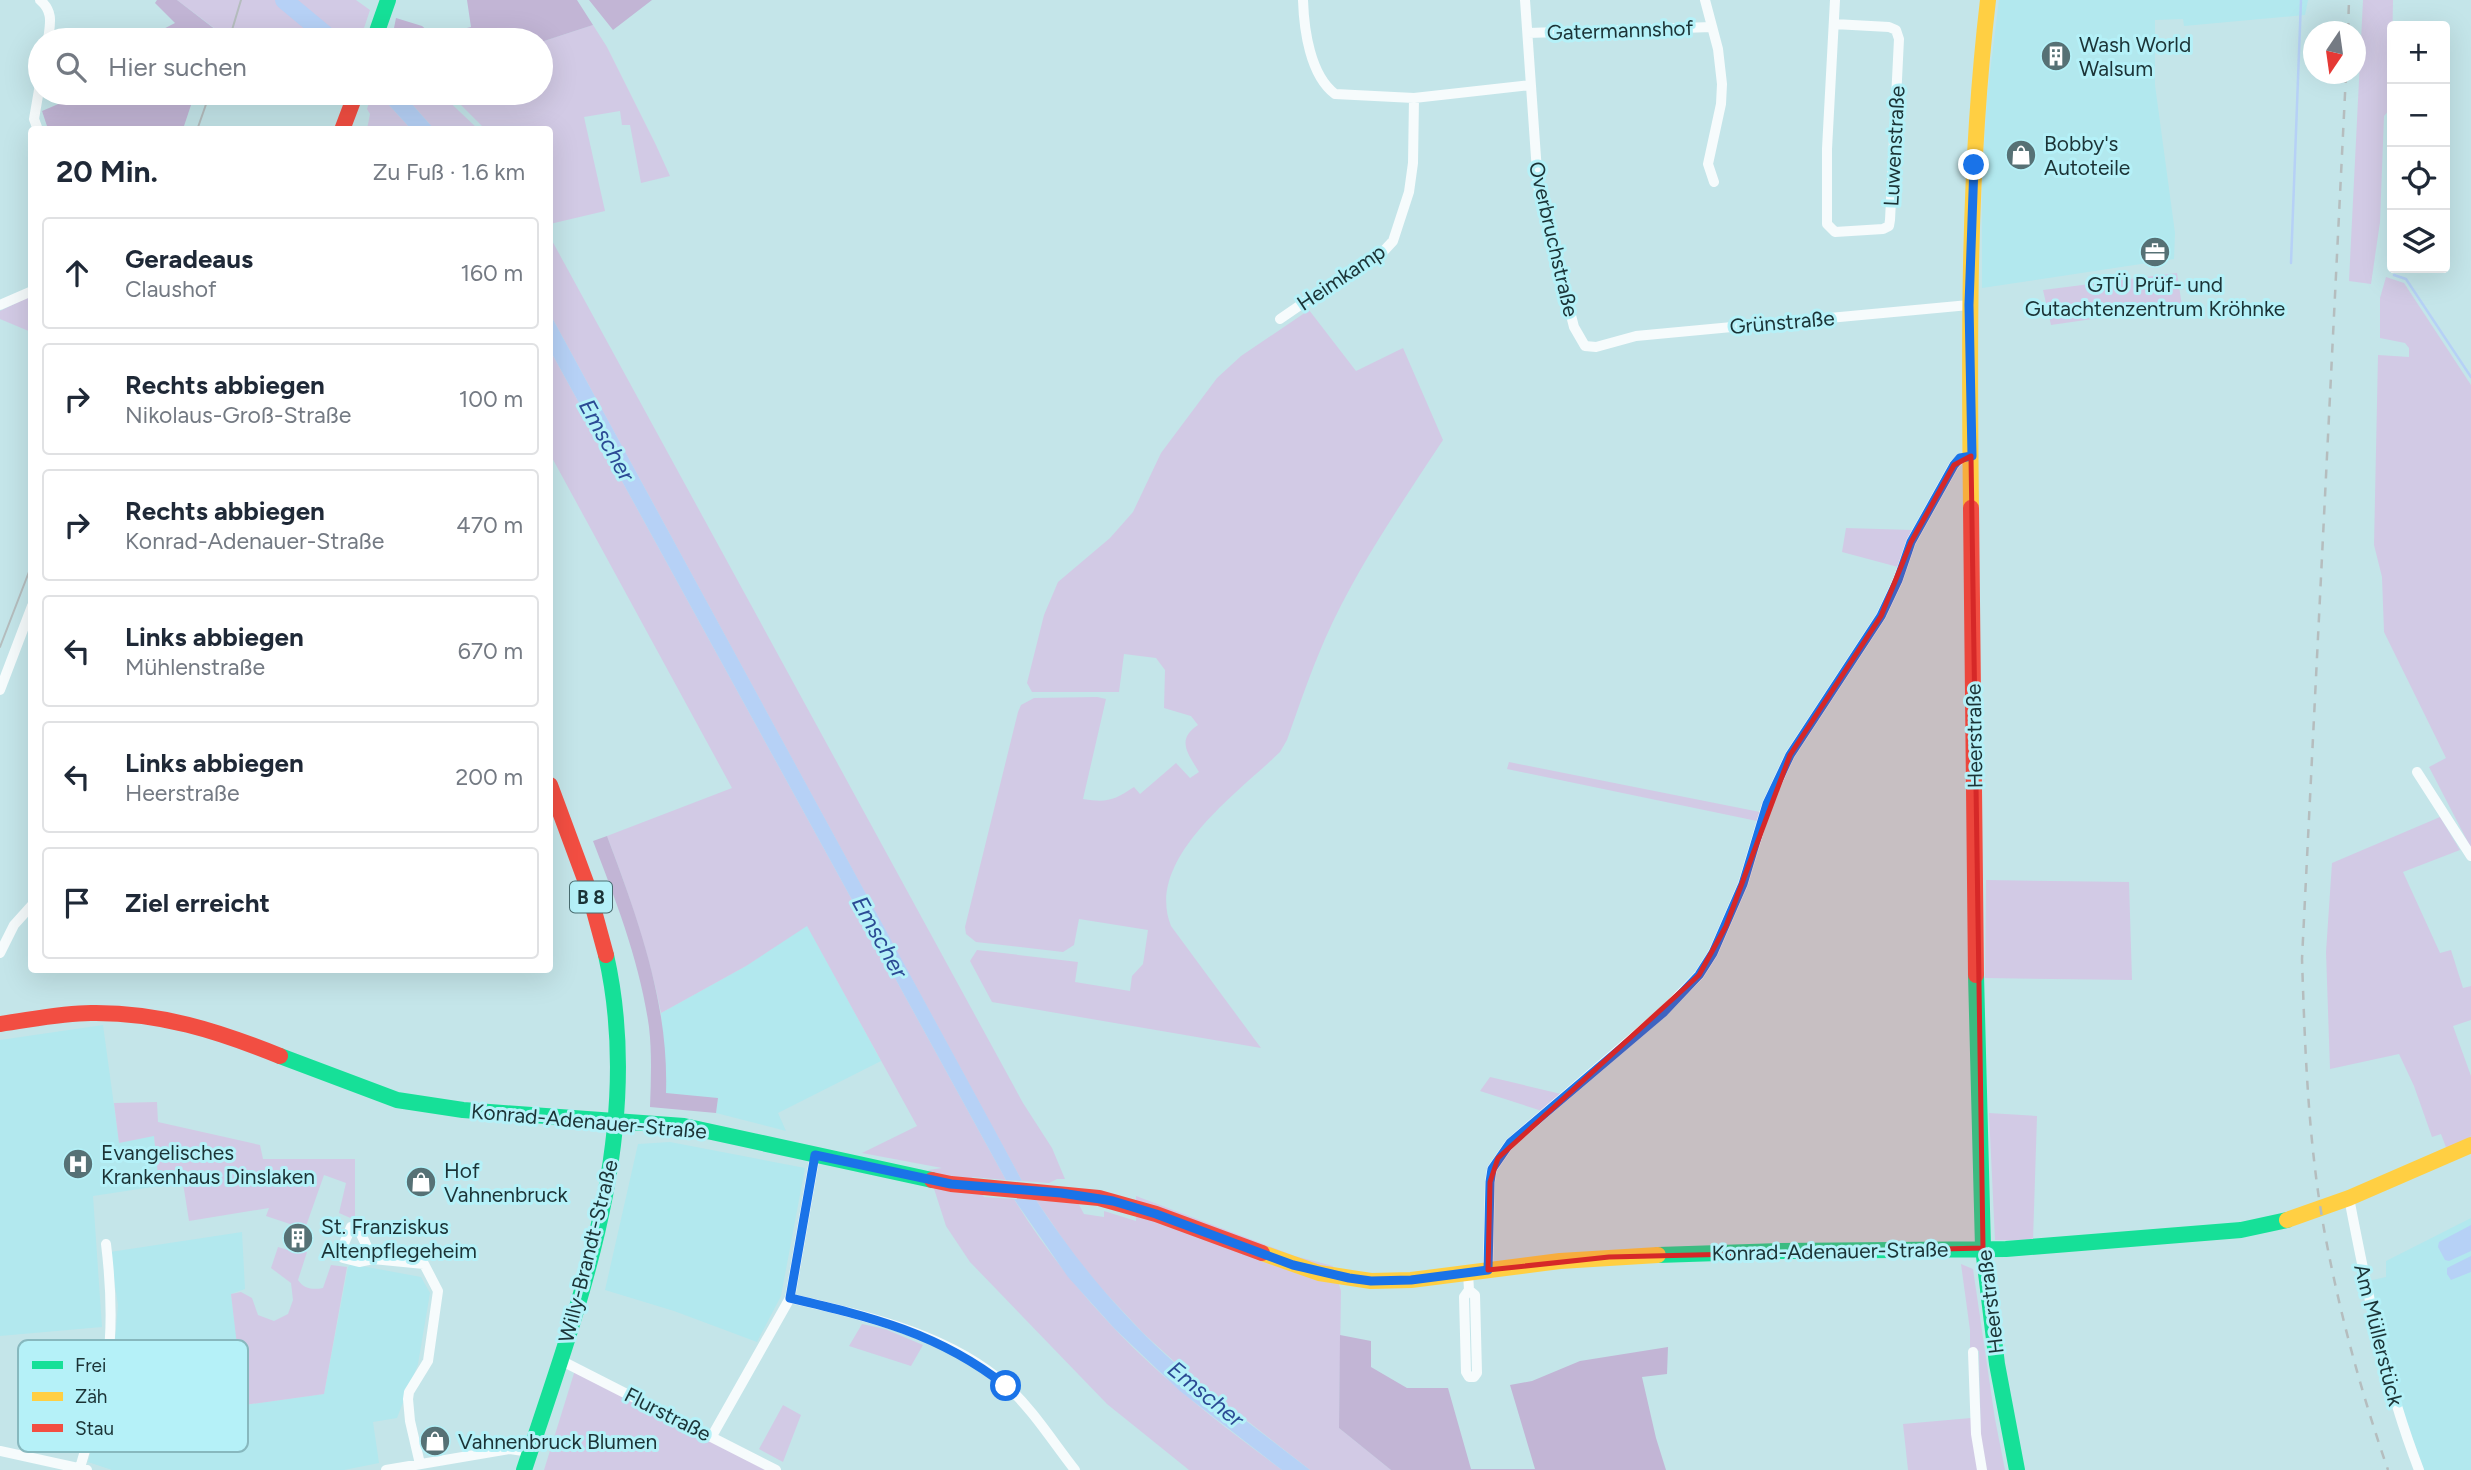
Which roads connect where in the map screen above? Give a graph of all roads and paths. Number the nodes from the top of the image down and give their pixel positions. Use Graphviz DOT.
graph roads {
  1 [pos="40,0"];
  2 [pos="388,0"];
  3 [pos="1303,0"];
  4 [pos="1525,0"];
  5 [pos="1705,0"];
  6 [pos="1835,0"];
  7 [pos="1988,0"];
  8 [pos="1834,24"];
  9 [pos="1712,27"];
  10 [pos="50,28"];
  11 [pos="378,28"];
  12 [pos="1528,33"];
  13 [pos="1530,85"];
  14 [pos="1414,98"];
  15 [pos="36,105"];
  16 [pos="351,105"];
  17 [pos="354,105"];
  18 [pos="37,126"];
  19 [pos="344,126"];
  20 [pos="351,126"];
  21 [pos="1714,182"];
  22 [pos="28,293"];
  23 [pos="0,305"];
  24 [pos="1969,305"];
  25 [pos="1280,319"];
  26 [pos="1592,347"];
  27 [pos="1972,456"];
  28 [pos="28,616"];
  29 [pos="0,690"];
  30 [pos="2417,772"];
  31 [pos="553,793"];
  32 [pos="2471,856"];
  33 [pos="28,909"];
  34 [pos="0,953"];
  35 [pos="0,1024"];
  36 [pos="617,1120"];
  37 [pos="2471,1145"];
  38 [pos="815,1155"];
  39 [pos="2349,1198"];
  40 [pos="106,1244"];
  41 [pos="1983,1248"];
  42 [pos="373,1259"];
  43 [pos="1488,1270"];
  44 [pos="1468,1273"];
  45 [pos="1469,1290"];
  46 [pos="790,1298"];
  47 [pos="110,1340"];
  48 [pos="1973,1352"];
  49 [pos="559,1360"];
  50 [pos="712,1436"];
  51 [pos="0,1451"];
  52 [pos="530,1451"];
  53 [pos="420,1464"];
  54 [pos="84,1469"];
  55 [pos="386,1470"];
  56 [pos="524,1470"];
  57 [pos="776,1470"];
  58 [pos="1075,1470"];
  59 [pos="1982,1470"];
  60 [pos="2017,1470"];
  61 [pos="2419,1470"];
  1 -- 10 [label="street"];
  2 -- 11 [label="street"];
  3 -- 14 [label="street"];
  4 -- 12 [label="street, Overbruchstraße"];
  5 -- 9 [label="street"];
  6 -- 8 [label="street, Luwenstraße"];
  7 -- 24 [label="street, Heerstraße"];
  8 -- 8 [label="street, Luwenstraße"];
  9 -- 12 [label="street, Gatermannshof"];
  9 -- 21 [label="street"];
  12 -- 13 [label="street, Overbruchstraße"];
  13 -- 14 [label="street"];
  13 -- 26 [label="street, Overbruchstraße"];
  14 -- 25 [label="street, Heimkamp"];
  15 -- 18 [label="street"];
  16 -- 19 [label="street"];
  17 -- 20 [label="street"];
  22 -- 23 [label="street"];
  24 -- 26 [label="street, Grünstraße"];
  24 -- 27 [label="street, Heerstraße"];
  27 -- 41 [label="street, Heerstraße"];
  27 -- 43 [label="street"];
  28 -- 29 [label="street"];
  30 -- 32 [label="street"];
  31 -- 36 [label="street, Willy-Brandt-Straße / B 8"];
  33 -- 34 [label="street"];
  35 -- 36 [label="street, Konrad-Adenauer-Straße"];
  36 -- 38 [label="street, Konrad-Adenauer-Straße"];
  36 -- 49 [label="street, Willy-Brandt-Straße / B 8"];
  37 -- 39 [label="street, Konrad-Adenauer-Straße"];
  38 -- 44 [label="street, Konrad-Adenauer-Straße"];
  38 -- 46 [label="street"];
  39 -- 41 [label="street, Konrad-Adenauer-Straße"];
  39 -- 61 [label="street, Am Müllerstück"];
  40 -- 47 [label="street"];
  41 -- 43 [label="street, Konrad-Adenauer-Straße"];
  41 -- 60 [label="street, Heerstraße"];
  42 -- 53 [label="street"];
  43 -- 44 [label="street, Konrad-Adenauer-Straße"];
  44 -- 45 [label="street"];
  45 -- 45 [label="street"];
  46 -- 50 [label="street"];
  46 -- 58 [label="street"];
  48 -- 59 [label="street, Heerstraße"];
  49 -- 50 [label="street, Flurstraße"];
  49 -- 52 [label="street, Willy-Brandt-Straße / B 8"];
  50 -- 57 [label="street, Flurstraße"];
  51 -- 54 [label="street"];
  52 -- 53 [label="street"];
  52 -- 56 [label="street, Willy-Brandt-Straße / B 8"];
  53 -- 55 [label="street"];
}
